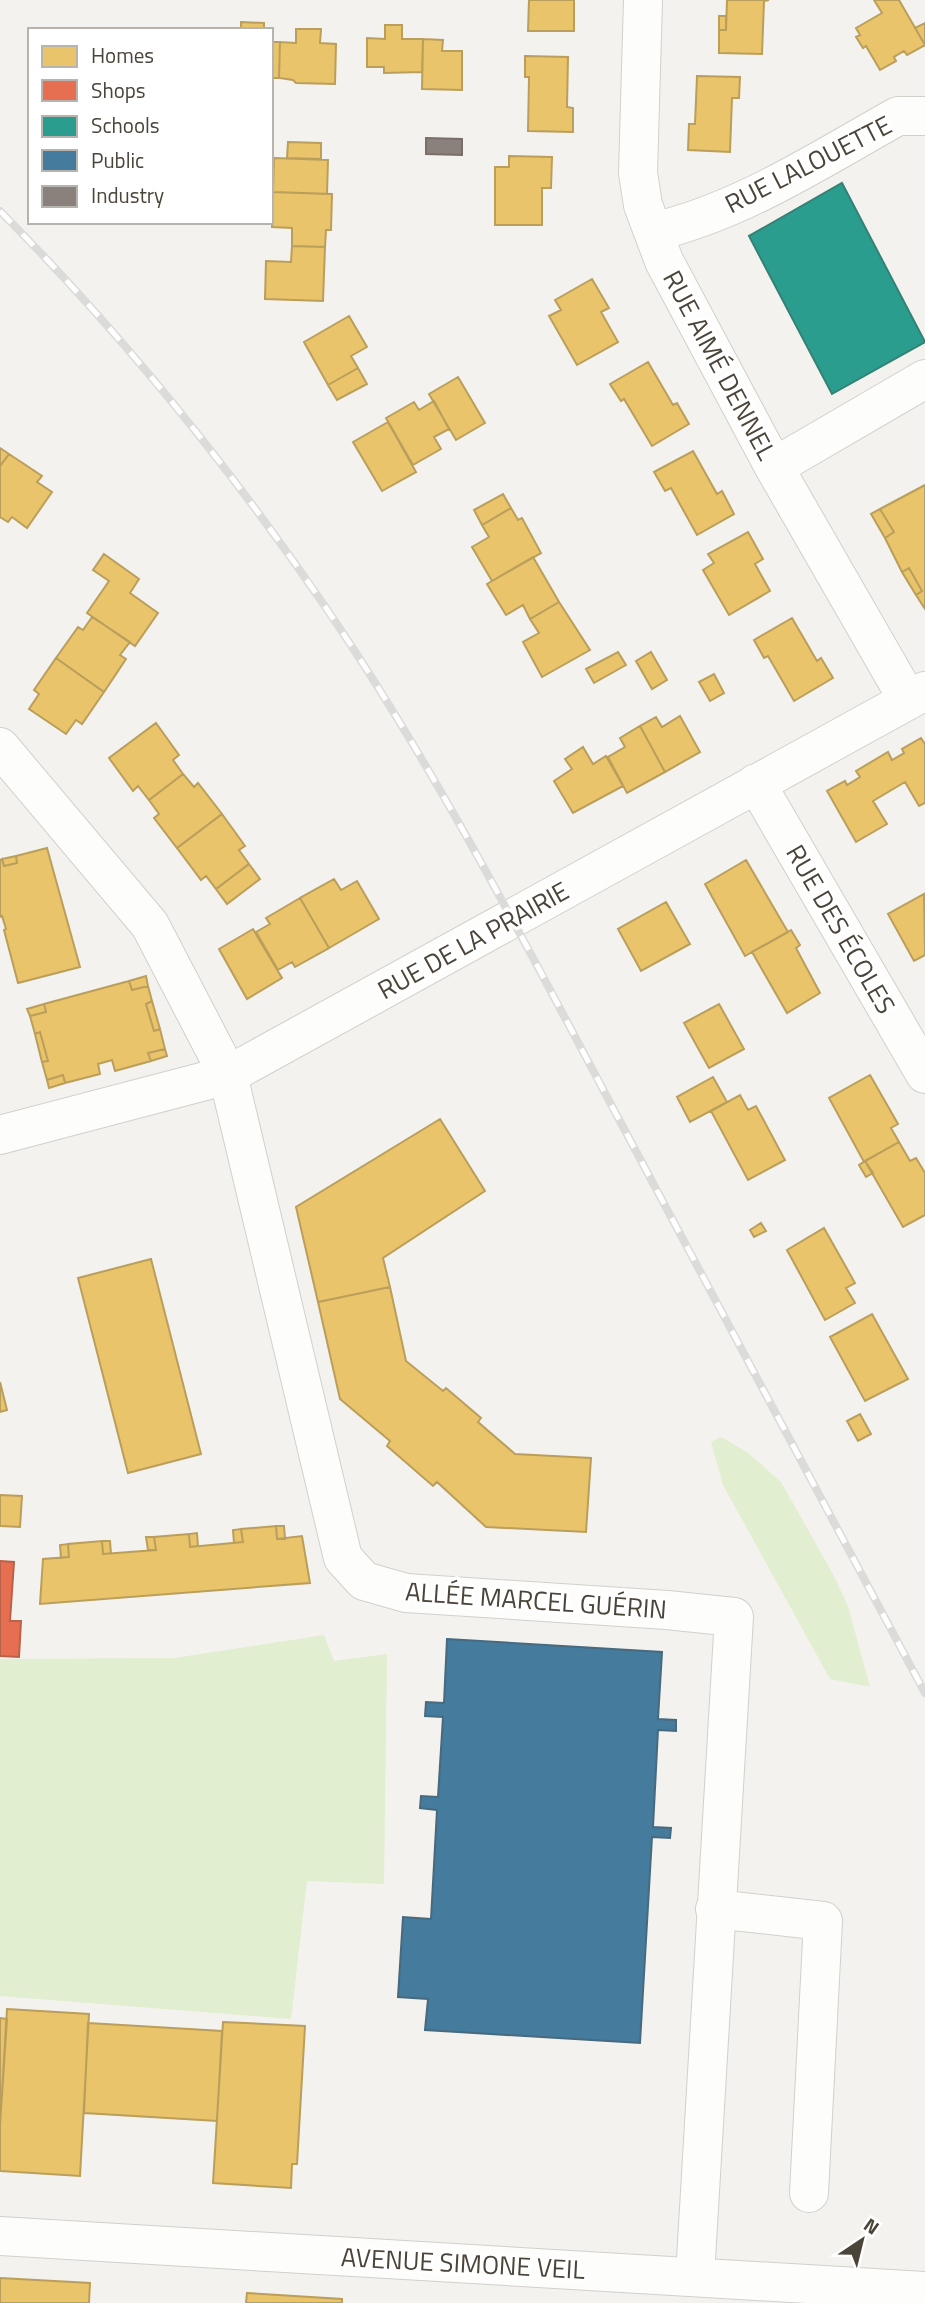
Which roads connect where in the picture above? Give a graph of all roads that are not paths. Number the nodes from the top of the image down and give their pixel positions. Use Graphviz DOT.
graph roads {
  1 [pos="643,0"];
  2 [pos="925,116"];
  3 [pos="653,232"];
  4 [pos="925,379"];
  5 [pos="774,467"];
  6 [pos="916,696"];
  7 [pos="0,747"];
  8 [pos="756,783"];
  9 [pos="925,1074"];
  10 [pos="228,1076"];
  11 [pos="0,1135"];
  12 [pos="715,1909"];
  13 [pos="809,2193"];
  14 [pos="0,2236"];
  15 [pos="695,2276"];
  16 [pos="925,2291"];
  1 -- 3 [label="street, RUE AIMÉ DENNEL"];
  2 -- 3 [label="street, RUE LALOUETTE"];
  3 -- 5 [label="street, RUE AIMÉ DENNEL"];
  4 -- 5 [label="street"];
  5 -- 6 [label="street, RUE AIMÉ DENNEL"];
  6 -- 8 [label="street, RUE DE LA PRAIRIE"];
  7 -- 10 [label="street"];
  8 -- 9 [label="street, RUE DES ÉCOLES"];
  8 -- 10 [label="street, RUE DE LA PRAIRIE"];
  10 -- 11 [label="street, RUE DE LA PRAIRIE"];
  10 -- 12 [label="street, ALLÉE MARCEL GUÉRIN"];
  12 -- 13 [label="street"];
  12 -- 15 [label="street, ALLÉE MARCEL GUÉRIN"];
  14 -- 15 [label="street, AVENUE SIMONE VEIL"];
  15 -- 16 [label="street, AVENUE SIMONE VEIL"];
}
